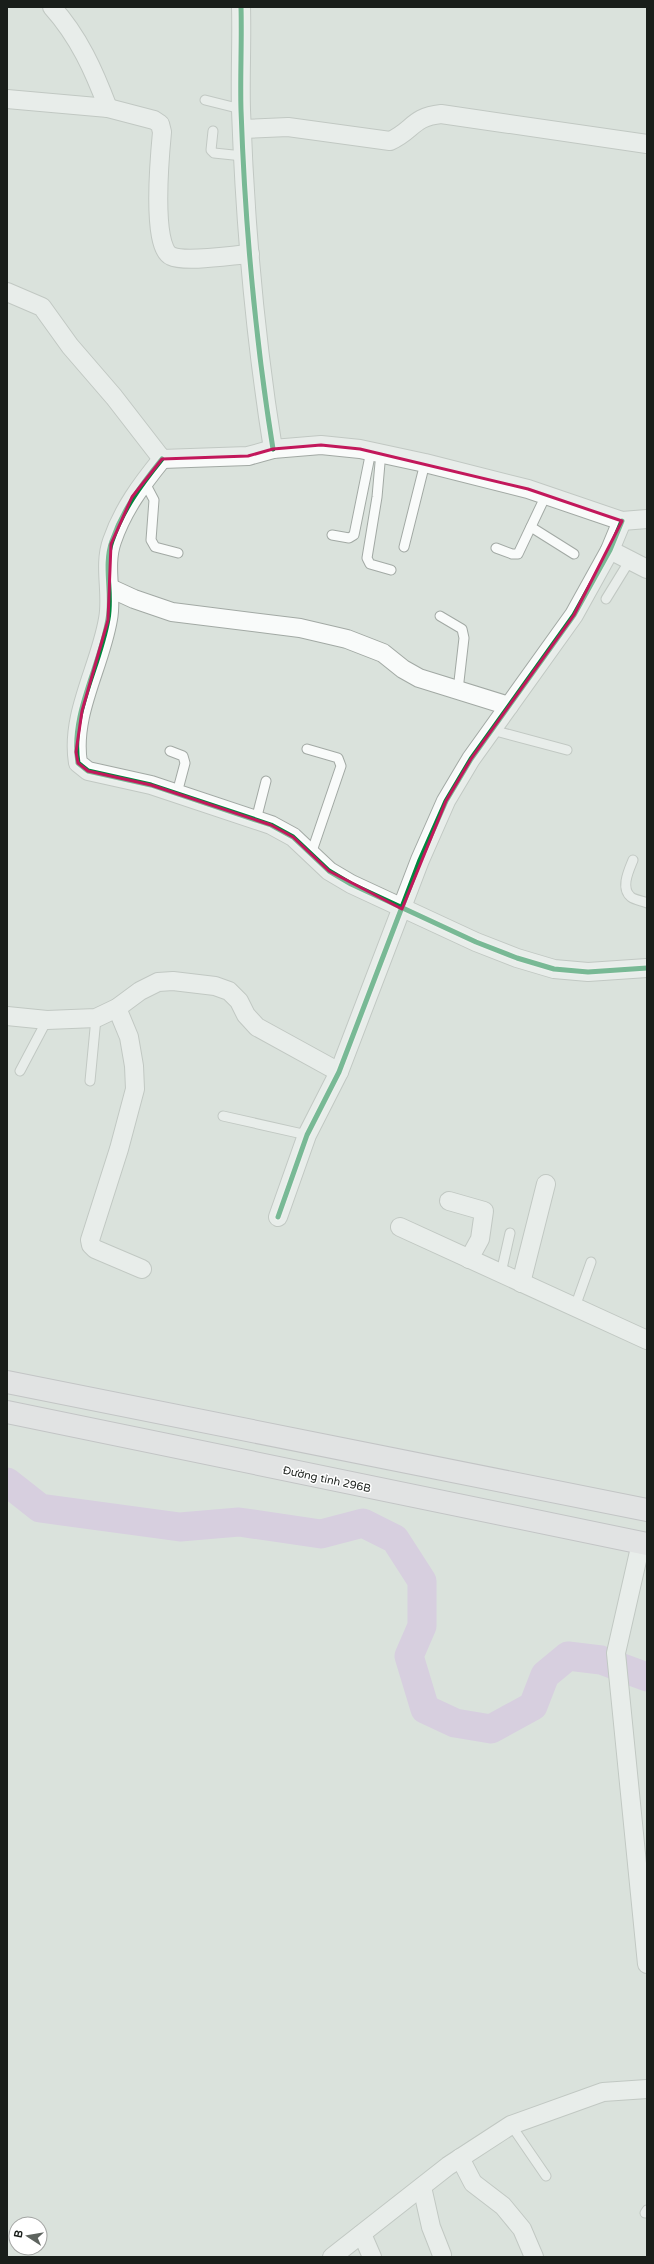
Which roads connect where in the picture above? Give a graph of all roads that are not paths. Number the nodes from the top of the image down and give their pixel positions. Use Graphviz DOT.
graph roads {
  1 [pos="52,7"];
  2 [pos="241,7"];
  3 [pos="7,98"];
  4 [pos="205,100"];
  5 [pos="108,108"];
  6 [pos="241,109"];
  7 [pos="242,129"];
  8 [pos="213,131"];
  9 [pos="647,144"];
  10 [pos="243,156"];
  11 [pos="250,254"];
  12 [pos="7,292"];
  13 [pos="273,449"];
  14 [pos="378,456"];
  15 [pos="162,459"];
  16 [pos="425,463"];
  17 [pos="144,481"];
  18 [pos="546,495"];
  19 [pos="647,519"];
  20 [pos="622,521"];
  21 [pos="531,527"];
  22 [pos="332,535"];
  23 [pos="404,547"];
  24 [pos="496,548"];
  25 [pos="610,550"];
  26 [pos="178,553"];
  27 [pos="574,554"];
  28 [pos="630,560"];
  29 [pos="647,569"];
  30 [pos="391,570"];
  31 [pos="110,588"];
  32 [pos="606,599"];
  33 [pos="440,616"];
  34 [pos="458,690"];
  35 [pos="509,706"];
  36 [pos="492,730"];
  37 [pos="307,749"];
  38 [pos="567,750"];
  39 [pos="170,751"];
  40 [pos="266,781"];
  41 [pos="177,793"];
  42 [pos="256,820"];
  43 [pos="311,854"];
  44 [pos="633,860"];
  45 [pos="647,903"];
  46 [pos="402,909"];
  47 [pos="647,968"];
  48 [pos="117,1008"];
  49 [pos="7,1016"];
  50 [pos="96,1018"];
  51 [pos="47,1020"];
  52 [pos="20,1071"];
  53 [pos="339,1072"];
  54 [pos="90,1081"];
  55 [pos="223,1116"];
  56 [pos="307,1136"];
  57 [pos="546,1184"];
  58 [pos="449,1201"];
  59 [pos="278,1217"];
  60 [pos="400,1227"];
  61 [pos="510,1233"];
  62 [pos="468,1259"];
  63 [pos="591,1262"];
  64 [pos="142,1269"];
  65 [pos="500,1273"];
  66 [pos="521,1283"];
  67 [pos="575,1307"];
  68 [pos="647,1340"];
  69 [pos="7,1382"];
  70 [pos="7,1412"];
  71 [pos="647,1510"];
  72 [pos="644,1543"];
  73 [pos="647,1964"];
  74 [pos="647,2088"];
  75 [pos="511,2124"];
  76 [pos="460,2158"];
  77 [pos="546,2176"];
  78 [pos="422,2187"];
  79 [pos="362,2234"];
  80 [pos="442,2255"];
  81 [pos="332,2257"];
  82 [pos="372,2257"];
  83 [pos="534,2257"];
  1 -- 5 [label="street"];
  2 -- 6 [label="street"];
  3 -- 5 [label="street"];
  4 -- 6 [label="lane"];
  5 -- 11 [label="street"];
  6 -- 7 [label="street"];
  7 -- 9 [label="street"];
  7 -- 10 [label="street"];
  8 -- 10 [label="lane"];
  10 -- 11 [label="street"];
  11 -- 13 [label="street"];
  12 -- 15 [label="street"];
  13 -- 14 [label="street"];
  13 -- 15 [label="street"];
  14 -- 16 [label="street"];
  14 -- 22 [label="lane"];
  14 -- 30 [label="lane"];
  15 -- 17 [label="street"];
  16 -- 18 [label="street"];
  16 -- 23 [label="lane"];
  17 -- 26 [label="lane"];
  17 -- 31 [label="street"];
  18 -- 20 [label="street"];
  18 -- 21 [label="lane"];
  19 -- 20 [label="street"];
  20 -- 25 [label="street"];
  21 -- 24 [label="lane"];
  21 -- 27 [label="lane"];
  25 -- 28 [label="street"];
  25 -- 35 [label="street"];
  28 -- 29 [label="street"];
  28 -- 32 [label="lane"];
  31 -- 34 [label="street"];
  31 -- 41 [label="street"];
  33 -- 34 [label="lane"];
  34 -- 35 [label="street"];
  35 -- 36 [label="street"];
  36 -- 38 [label="lane"];
  36 -- 46 [label="street"];
  37 -- 43 [label="lane"];
  39 -- 41 [label="lane"];
  40 -- 42 [label="lane"];
  41 -- 42 [label="street"];
  42 -- 43 [label="street"];
  43 -- 46 [label="street"];
  44 -- 45 [label="lane"];
  46 -- 47 [label="street"];
  46 -- 53 [label="street"];
  48 -- 50 [label="street"];
  48 -- 53 [label="street"];
  48 -- 64 [label="street"];
  49 -- 51 [label="street"];
  50 -- 51 [label="street"];
  50 -- 54 [label="lane"];
  51 -- 52 [label="lane"];
  53 -- 56 [label="street"];
  55 -- 56 [label="lane"];
  56 -- 59 [label="street"];
  57 -- 66 [label="street"];
  58 -- 62 [label="street"];
  60 -- 62 [label="street"];
  61 -- 65 [label="lane"];
  62 -- 65 [label="street"];
  63 -- 67 [label="lane"];
  65 -- 66 [label="street"];
  66 -- 67 [label="street"];
  67 -- 68 [label="street"];
  69 -- 71 [label="main road"];
  70 -- 72 [label="main road, Đường tỉnh 296B"];
  72 -- 73 [label="street"];
  74 -- 75 [label="street"];
  75 -- 76 [label="street"];
  75 -- 77 [label="lane"];
  76 -- 78 [label="street"];
  76 -- 83 [label="street"];
  78 -- 79 [label="street"];
  78 -- 80 [label="street"];
  79 -- 81 [label="street"];
  79 -- 82 [label="street"];
}
